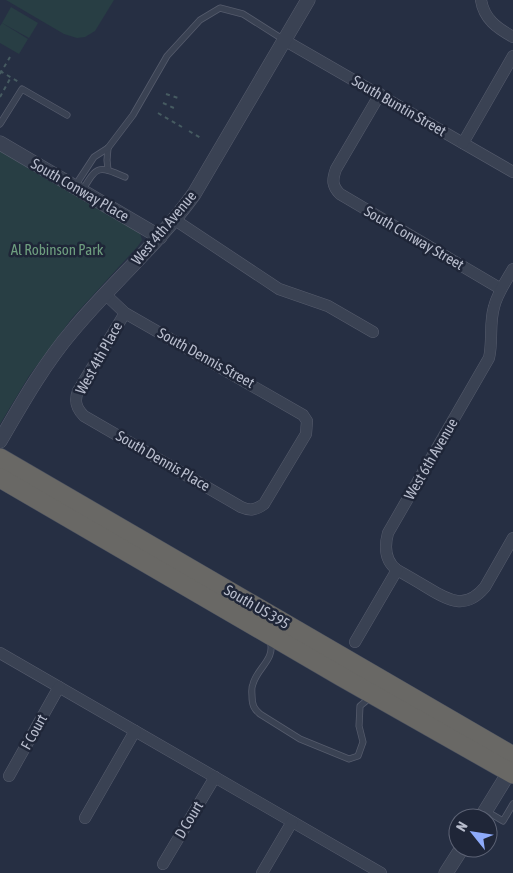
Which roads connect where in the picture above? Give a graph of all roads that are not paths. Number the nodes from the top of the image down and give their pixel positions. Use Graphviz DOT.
graph roads {
  1 [pos="308,0"];
  2 [pos="481,1"];
  3 [pos="513,37"];
  4 [pos="284,40"];
  5 [pos="513,56"];
  6 [pos="380,94"];
  7 [pos="67,115"];
  8 [pos="0,124"];
  9 [pos="463,143"];
  10 [pos="0,144"];
  11 [pos="108,148"];
  12 [pos="108,170"];
  13 [pos="513,172"];
  14 [pos="125,177"];
  15 [pos="78,189"];
  16 [pos="175,220"];
  17 [pos="160,237"];
  18 [pos="513,269"];
  19 [pos="502,288"];
  20 [pos="106,294"];
  21 [pos="125,313"];
  22 [pos="373,332"];
  23 [pos="76,404"];
  24 [pos="0,442"];
  25 [pos="0,458"];
  26 [pos="7,476"];
  27 [pos="256,509"];
  28 [pos="513,538"];
  29 [pos="397,570"];
  30 [pos="266,633"];
  31 [pos="356,642"];
  32 [pos="0,653"];
  33 [pos="59,687"];
  34 [pos="374,695"];
  35 [pos="135,731"];
  36 [pos="512,767"];
  37 [pos="9,776"];
  38 [pos="215,777"];
  39 [pos="513,804"];
  40 [pos="488,808"];
  41 [pos="85,818"];
  42 [pos="498,819"];
  43 [pos="292,822"];
  44 [pos="456,858"];
  45 [pos="163,864"];
  46 [pos="373,871"];
  47 [pos="262,873"];
  48 [pos="446,873"];
  1 -- 4 [label="street, West 4th Avenue"];
  2 -- 3 [label="street"];
  4 -- 6 [label="street, South Buntin Street"];
  4 -- 11 [label="lane"];
  4 -- 16 [label="street, West 4th Avenue"];
  5 -- 9 [label="street"];
  6 -- 9 [label="street, South Buntin Street"];
  6 -- 19 [label="street, South Conway Street"];
  7 -- 8 [label="lane"];
  9 -- 13 [label="street, South Buntin Street"];
  10 -- 15 [label="street, South Conway Place"];
  11 -- 12 [label="lane"];
  11 -- 15 [label="lane"];
  12 -- 14 [label="lane"];
  12 -- 15 [label="lane"];
  15 -- 17 [label="street, South Conway Place"];
  16 -- 17 [label="street, West 4th Avenue"];
  16 -- 22 [label="street"];
  17 -- 20 [label="street, West 4th Avenue"];
  18 -- 19 [label="street, West 6th Avenue"];
  19 -- 29 [label="street, West 6th Avenue"];
  20 -- 21 [label="street, South Dennis Street"];
  20 -- 24 [label="street, West 4th Avenue"];
  21 -- 23 [label="street, West 4th Place"];
  21 -- 27 [label="street, South Dennis Street"];
  23 -- 27 [label="street, South Dennis Place"];
  25 -- 26 [label="highway, South US 395"];
  26 -- 30 [label="highway, South US 395"];
  26 -- 36 [label="highway, South US 395"];
  28 -- 29 [label="street"];
  29 -- 31 [label="street"];
  30 -- 34 [label="highway, South US 395"];
  30 -- 34 [label="lane"];
  32 -- 33 [label="street"];
  33 -- 35 [label="street"];
  33 -- 37 [label="street, F Court"];
  34 -- 36 [label="highway, South US 395"];
  35 -- 38 [label="street"];
  35 -- 41 [label="street"];
  36 -- 40 [label="street"];
  38 -- 43 [label="street"];
  38 -- 45 [label="street, D Court"];
  39 -- 42 [label="lane"];
  43 -- 46 [label="street"];
  43 -- 47 [label="street"];
  44 -- 48 [label="street"];
}
